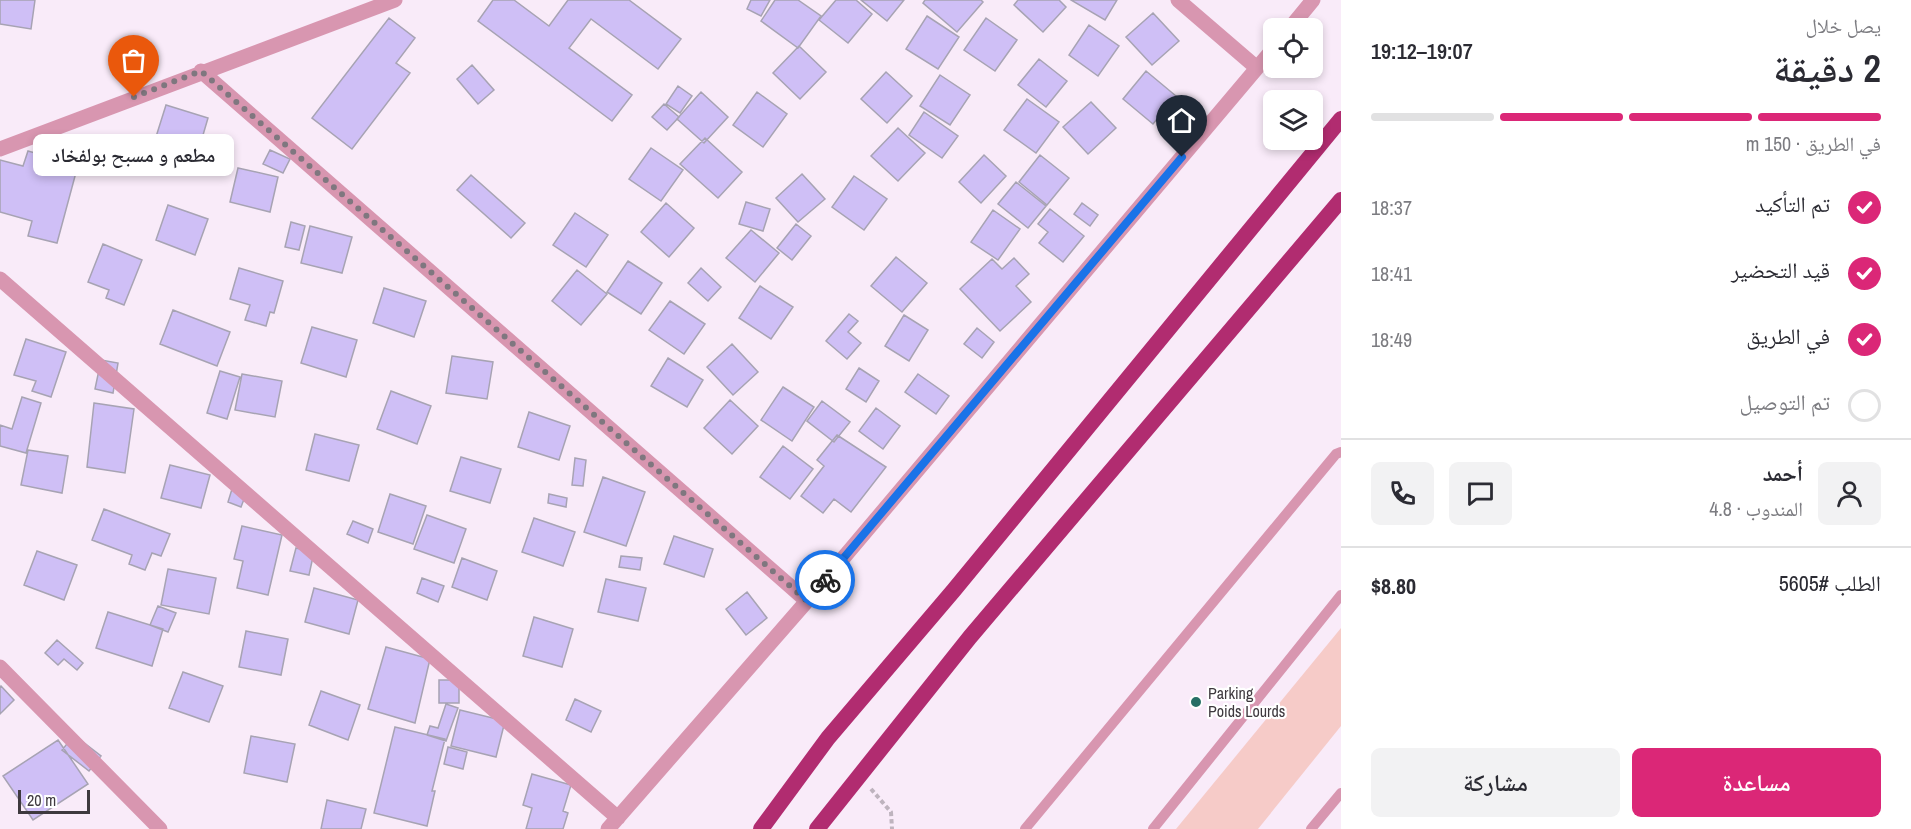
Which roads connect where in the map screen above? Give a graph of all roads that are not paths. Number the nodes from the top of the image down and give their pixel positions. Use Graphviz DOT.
graph roads {
  1 [pos="395,0"];
  2 [pos="1178,0"];
  3 [pos="1313,0"];
  4 [pos="1298,18"];
  5 [pos="1263,61"];
  6 [pos="1257,68"];
  7 [pos="201,71"];
  8 [pos="1341,119"];
  9 [pos="0,148"];
  10 [pos="1341,201"];
  11 [pos="0,279"];
  12 [pos="1341,452"];
  13 [pos="1341,595"];
  14 [pos="807,601"];
  15 [pos="0,668"];
  16 [pos="1341,793"];
  17 [pos="613,824"];
  18 [pos="160,829"];
  19 [pos="761,829"];
  20 [pos="817,829"];
  21 [pos="1025,829"];
  22 [pos="1153,829"];
  23 [pos="1311,829"];
  1 -- 7 [label="street"];
  2 -- 6 [label="street"];
  3 -- 4 [label="street"];
  5 -- 6 [label="street"];
  6 -- 14 [label="street"];
  7 -- 9 [label="street"];
  7 -- 14 [label="street"];
  8 -- 19 [label="highway"];
  10 -- 20 [label="highway"];
  11 -- 17 [label="street"];
  12 -- 21 [label="lane"];
  13 -- 22 [label="lane"];
  14 -- 17 [label="street"];
  15 -- 18 [label="street"];
  16 -- 23 [label="lane"];
}
